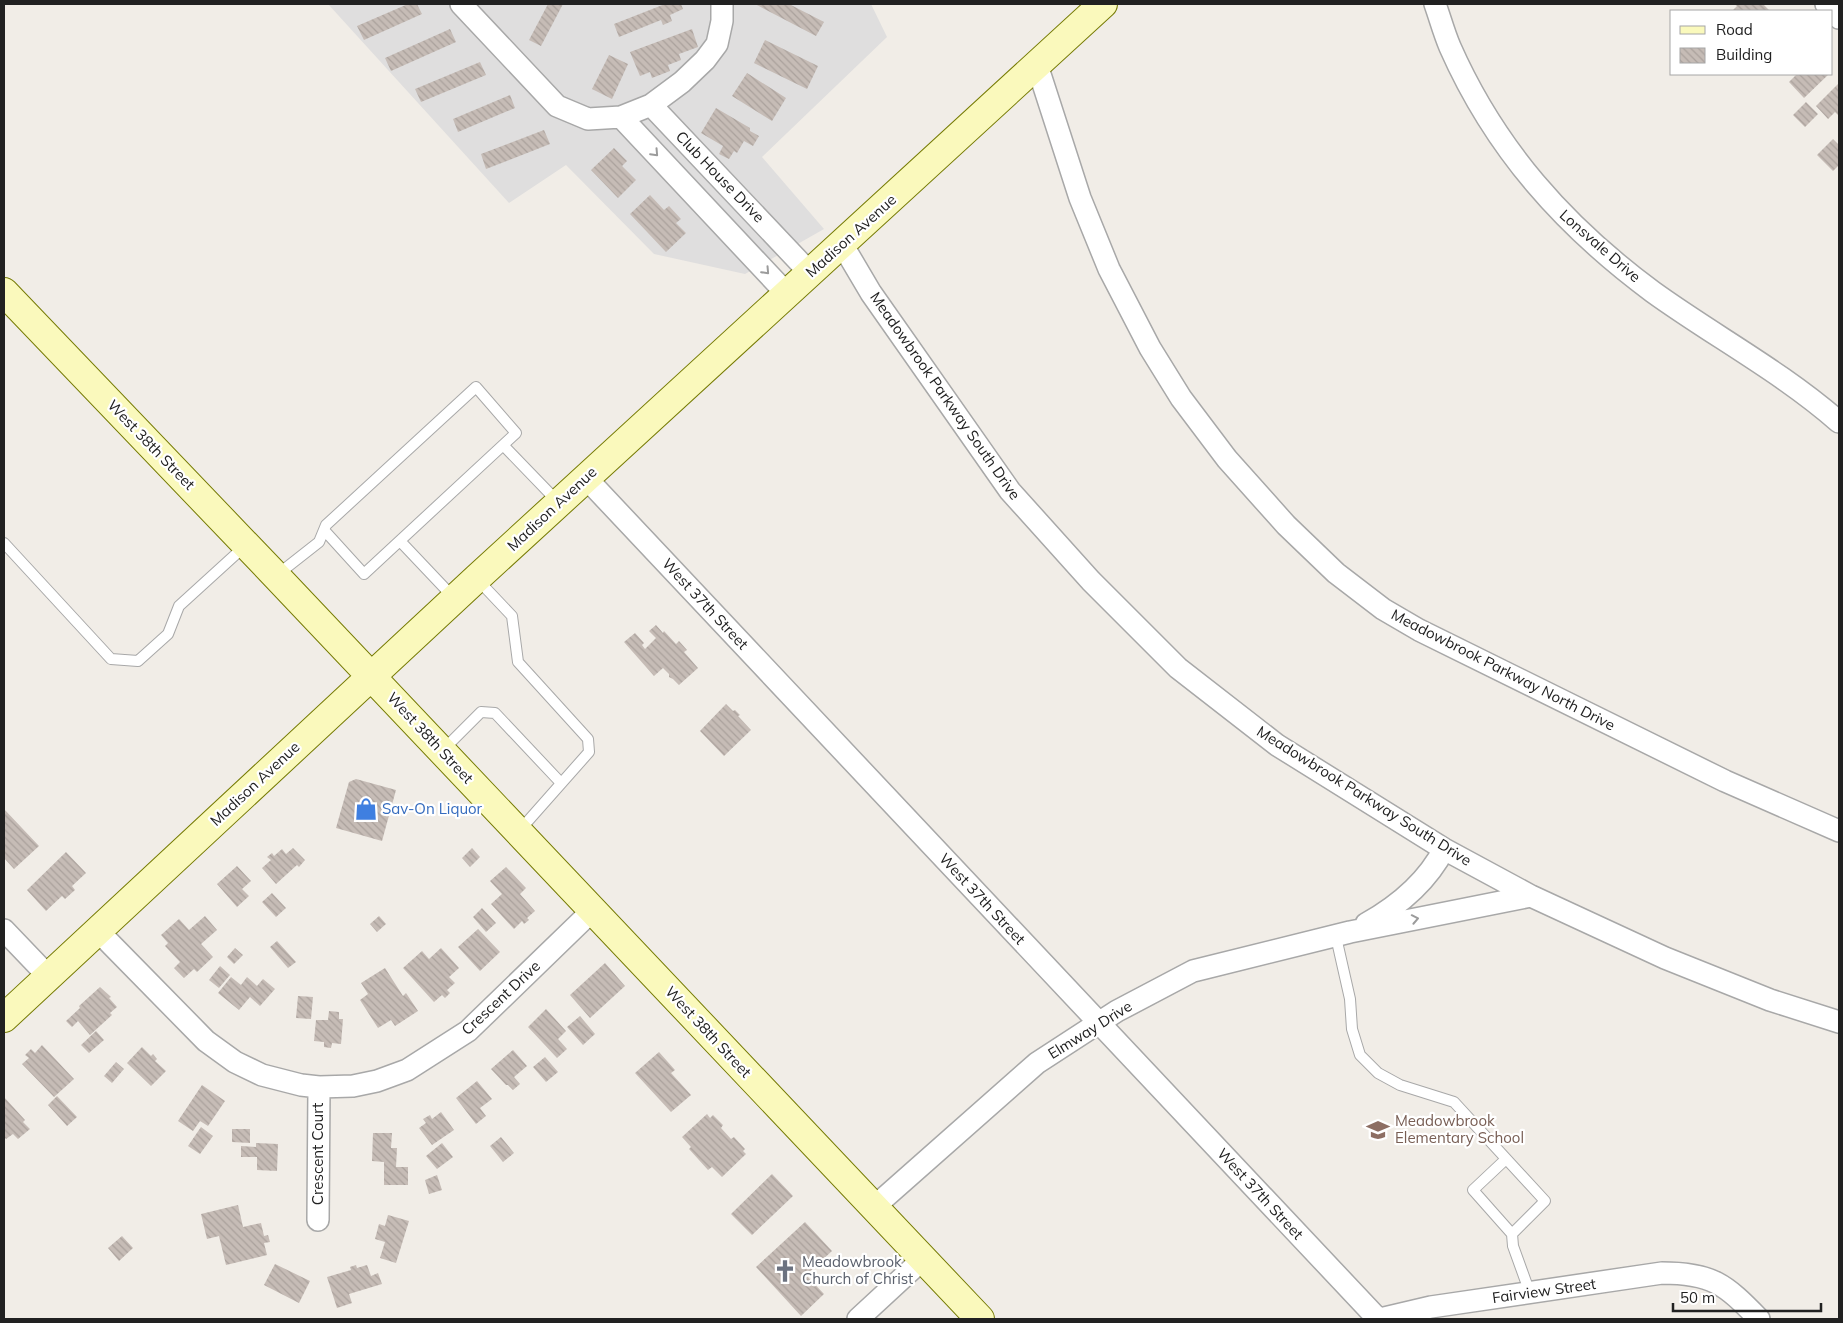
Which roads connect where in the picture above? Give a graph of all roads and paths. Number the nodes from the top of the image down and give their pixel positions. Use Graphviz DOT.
graph roads {
  1 [pos="461,4"];
  2 [pos="722,4"];
  3 [pos="1104,4"];
  4 [pos="1435,4"];
  5 [pos="1037,65"];
  6 [pos="651,105"];
  7 [pos="621,117"];
  8 [pos="842,244"];
  9 [pos="810,273"];
  10 [pos="787,294"];
  11 [pos="7,302"];
  12 [pos="1839,422"];
  13 [pos="503,445"];
  14 [pos="586,478"];
  15 [pos="559,503"];
  16 [pos="324,530"];
  17 [pos="400,541"];
  18 [pos="4,543"];
  19 [pos="246,545"];
  20 [pos="276,576"];
  21 [pos="477,578"];
  22 [pos="455,599"];
  23 [pos="371,676"];
  24 [pos="442,751"];
  25 [pos="561,783"];
  26 [pos="1839,831"];
  27 [pos="519,832"];
  28 [pos="1444,849"];
  29 [pos="1531,896"];
  30 [pos="593,910"];
  31 [pos="4,930"];
  32 [pos="98,931"];
  33 [pos="1343,934"];
  34 [pos="48,977"];
  35 [pos="4,1018"];
  36 [pos="1839,1022"];
  37 [pos="1098,1023"];
  38 [pos="319,1087"];
  39 [pos="1506,1159"];
  40 [pos="874,1207"];
  41 [pos="318,1220"];
  42 [pos="1512,1234"];
  43 [pos="923,1259"];
  44 [pos="1530,1293"];
  45 [pos="858,1319"];
  46 [pos="980,1319"];
  47 [pos="1379,1319"];
  48 [pos="1758,1319"];
  1 -- 7 [label="street"];
  2 -- 6 [label="street"];
  3 -- 5 [label="street, Madison Avenue"];
  4 -- 12 [label="street, Lonsvale Drive"];
  5 -- 8 [label="street, Madison Avenue"];
  5 -- 26 [label="street, Meadowbrook Parkway North Drive"];
  6 -- 7 [label="street"];
  6 -- 9 [label="street, Club House Drive"];
  7 -- 10 [label="street, Club House Drive, one-way"];
  8 -- 9 [label="street, Madison Avenue"];
  8 -- 28 [label="street, Meadowbrook Parkway South Drive"];
  9 -- 10 [label="street, Madison Avenue"];
  10 -- 14 [label="street, Madison Avenue"];
  11 -- 19 [label="street, West 38th Street"];
  13 -- 15 [label="lane"];
  13 -- 16 [label="lane"];
  13 -- 17 [label="lane"];
  14 -- 15 [label="street, Madison Avenue"];
  14 -- 37 [label="street, West 37th Street"];
  15 -- 21 [label="street, Madison Avenue"];
  16 -- 17 [label="lane"];
  16 -- 20 [label="lane"];
  17 -- 22 [label="lane"];
  18 -- 19 [label="lane"];
  19 -- 20 [label="street, West 38th Street"];
  20 -- 23 [label="street, West 38th Street"];
  21 -- 22 [label="street, Madison Avenue"];
  21 -- 25 [label="lane"];
  22 -- 23 [label="street, Madison Avenue"];
  23 -- 24 [label="street, West 38th Street"];
  23 -- 32 [label="street, Madison Avenue"];
  24 -- 25 [label="lane"];
  24 -- 27 [label="street, West 38th Street"];
  25 -- 27 [label="lane"];
  27 -- 30 [label="street, West 38th Street"];
  28 -- 29 [label="street, Meadowbrook Parkway South Drive"];
  28 -- 33 [label="street, Elmway Drive"];
  33 -- 29 [label="street, Elmway Drive, one-way"];
  29 -- 36 [label="street, Meadowbrook Parkway South Drive"];
  30 -- 38 [label="street, Crescent Drive"];
  30 -- 40 [label="street, West 38th Street"];
  31 -- 34 [label="street"];
  32 -- 34 [label="street, Madison Avenue"];
  32 -- 38 [label="street, Crescent Drive"];
  33 -- 37 [label="street, Elmway Drive"];
  33 -- 39 [label="lane"];
  34 -- 35 [label="street, Madison Avenue"];
  37 -- 40 [label="street, Elmway Drive"];
  37 -- 47 [label="street, West 37th Street"];
  38 -- 41 [label="street, Crescent Court"];
  39 -- 42 [label="lane"];
  39 -- 42 [label="lane"];
  40 -- 43 [label="street, West 38th Street"];
  42 -- 44 [label="lane"];
  43 -- 45 [label="street"];
  43 -- 46 [label="street"];
  44 -- 47 [label="street, Fairview Street"];
  44 -- 48 [label="street, Fairview Street"];
}
